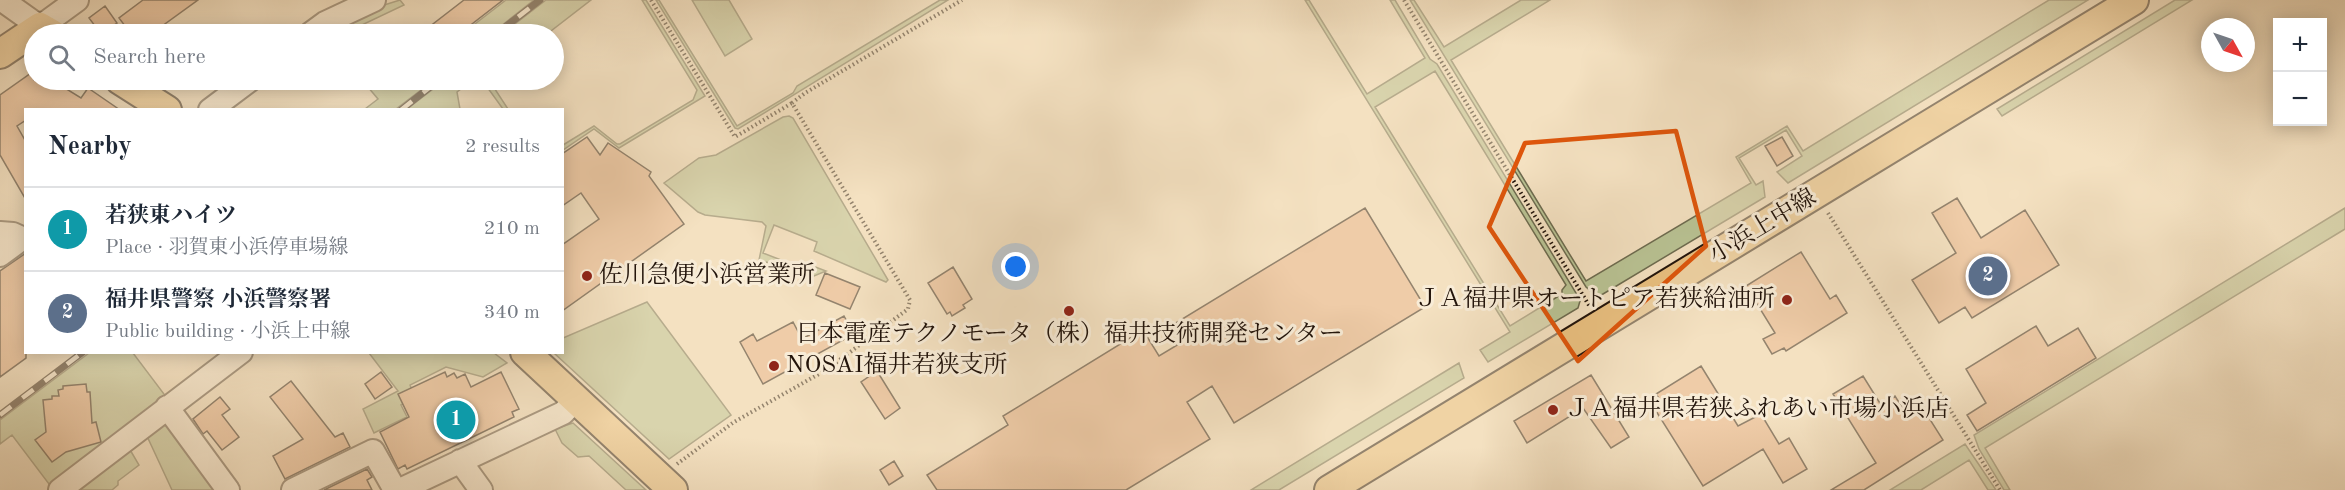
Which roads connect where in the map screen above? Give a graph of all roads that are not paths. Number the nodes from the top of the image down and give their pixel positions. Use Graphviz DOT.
graph roads {
  1 [pos="2,0"];
  2 [pos="77,0"];
  3 [pos="374,0"];
  4 [pos="2134,0"];
  5 [pos="36,24"];
  6 [pos="53,24"];
  7 [pos="325,24"];
  8 [pos="24,42"];
  9 [pos="0,54"];
  10 [pos="136,90"];
  11 [pos="237,90"];
  12 [pos="164,108"];
  13 [pos="213,108"];
  14 [pos="0,233"];
  15 [pos="24,239"];
  16 [pos="0,255"];
  17 [pos="238,354"];
  18 [pos="527,354"];
  19 [pos="577,399"];
  20 [pos="167,407"];
  21 [pos="460,461"];
  22 [pos="667,484"];
  23 [pos="60,490"];
  24 [pos="228,490"];
  25 [pos="293,490"];
  26 [pos="395,490"];
  27 [pos="400,490"];
  28 [pos="481,490"];
  29 [pos="1329,490"];
  1 -- 5 [label="street"];
  2 -- 6 [label="street"];
  3 -- 7 [label="street"];
  4 -- 29 [label="main road, 小浜上中線"];
  8 -- 9 [label="main road"];
  10 -- 12 [label="main road"];
  11 -- 13 [label="street"];
  14 -- 15 [label="street"];
  15 -- 16 [label="street"];
  17 -- 20 [label="street"];
  18 -- 19 [label="main road"];
  19 -- 21 [label="street"];
  19 -- 22 [label="main road"];
  20 -- 23 [label="street"];
  20 -- 24 [label="street"];
  21 -- 27 [label="street"];
  21 -- 28 [label="street"];
  25 -- 26 [label="street"];
}
